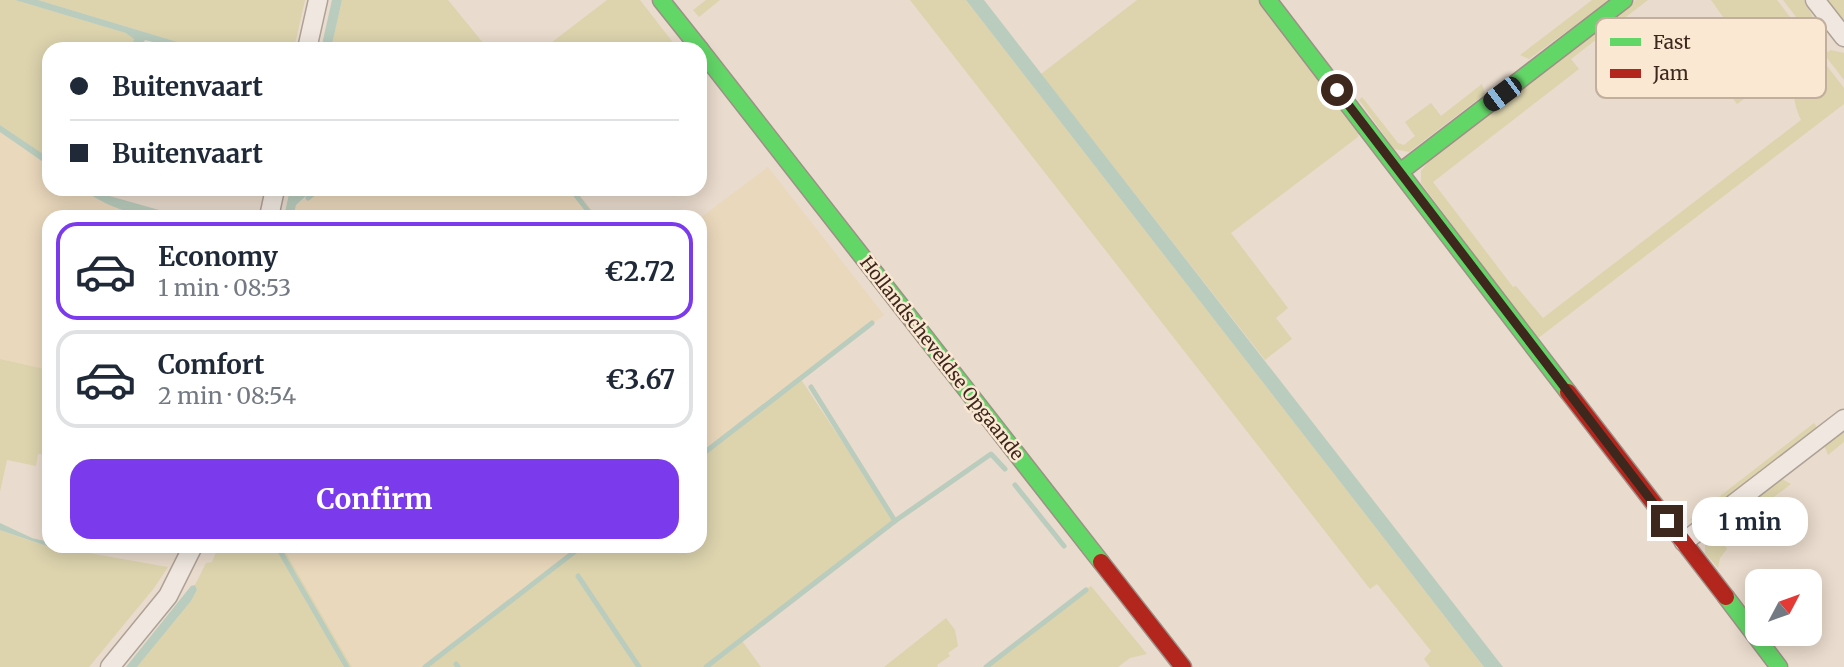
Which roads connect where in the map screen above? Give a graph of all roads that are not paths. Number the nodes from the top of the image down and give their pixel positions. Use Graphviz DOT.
graph roads {
  1 [pos="318,0"];
  2 [pos="661,0"];
  3 [pos="1268,0"];
  4 [pos="1624,0"];
  5 [pos="1815,0"];
  6 [pos="1601,18"];
  7 [pos="1596,22"];
  8 [pos="1844,37"];
  9 [pos="309,42"];
  10 [pos="694,42"];
  11 [pos="707,58"];
  12 [pos="1400,172"];
  13 [pos="1844,419"];
  14 [pos="1684,542"];
  15 [pos="190,553"];
  16 [pos="110,667"];
  17 [pos="1183,667"];
  18 [pos="1779,667"];
  1 -- 9 [label="street"];
  2 -- 10 [label="street, Hollandscheveldse Opgaande"];
  3 -- 12 [label="street"];
  4 -- 6 [label="street"];
  5 -- 8 [label="street"];
  7 -- 12 [label="street"];
  11 -- 17 [label="street, Hollandscheveldse Opgaande"];
  12 -- 14 [label="street"];
  13 -- 14 [label="street"];
  14 -- 18 [label="street"];
  15 -- 16 [label="street"];
}
